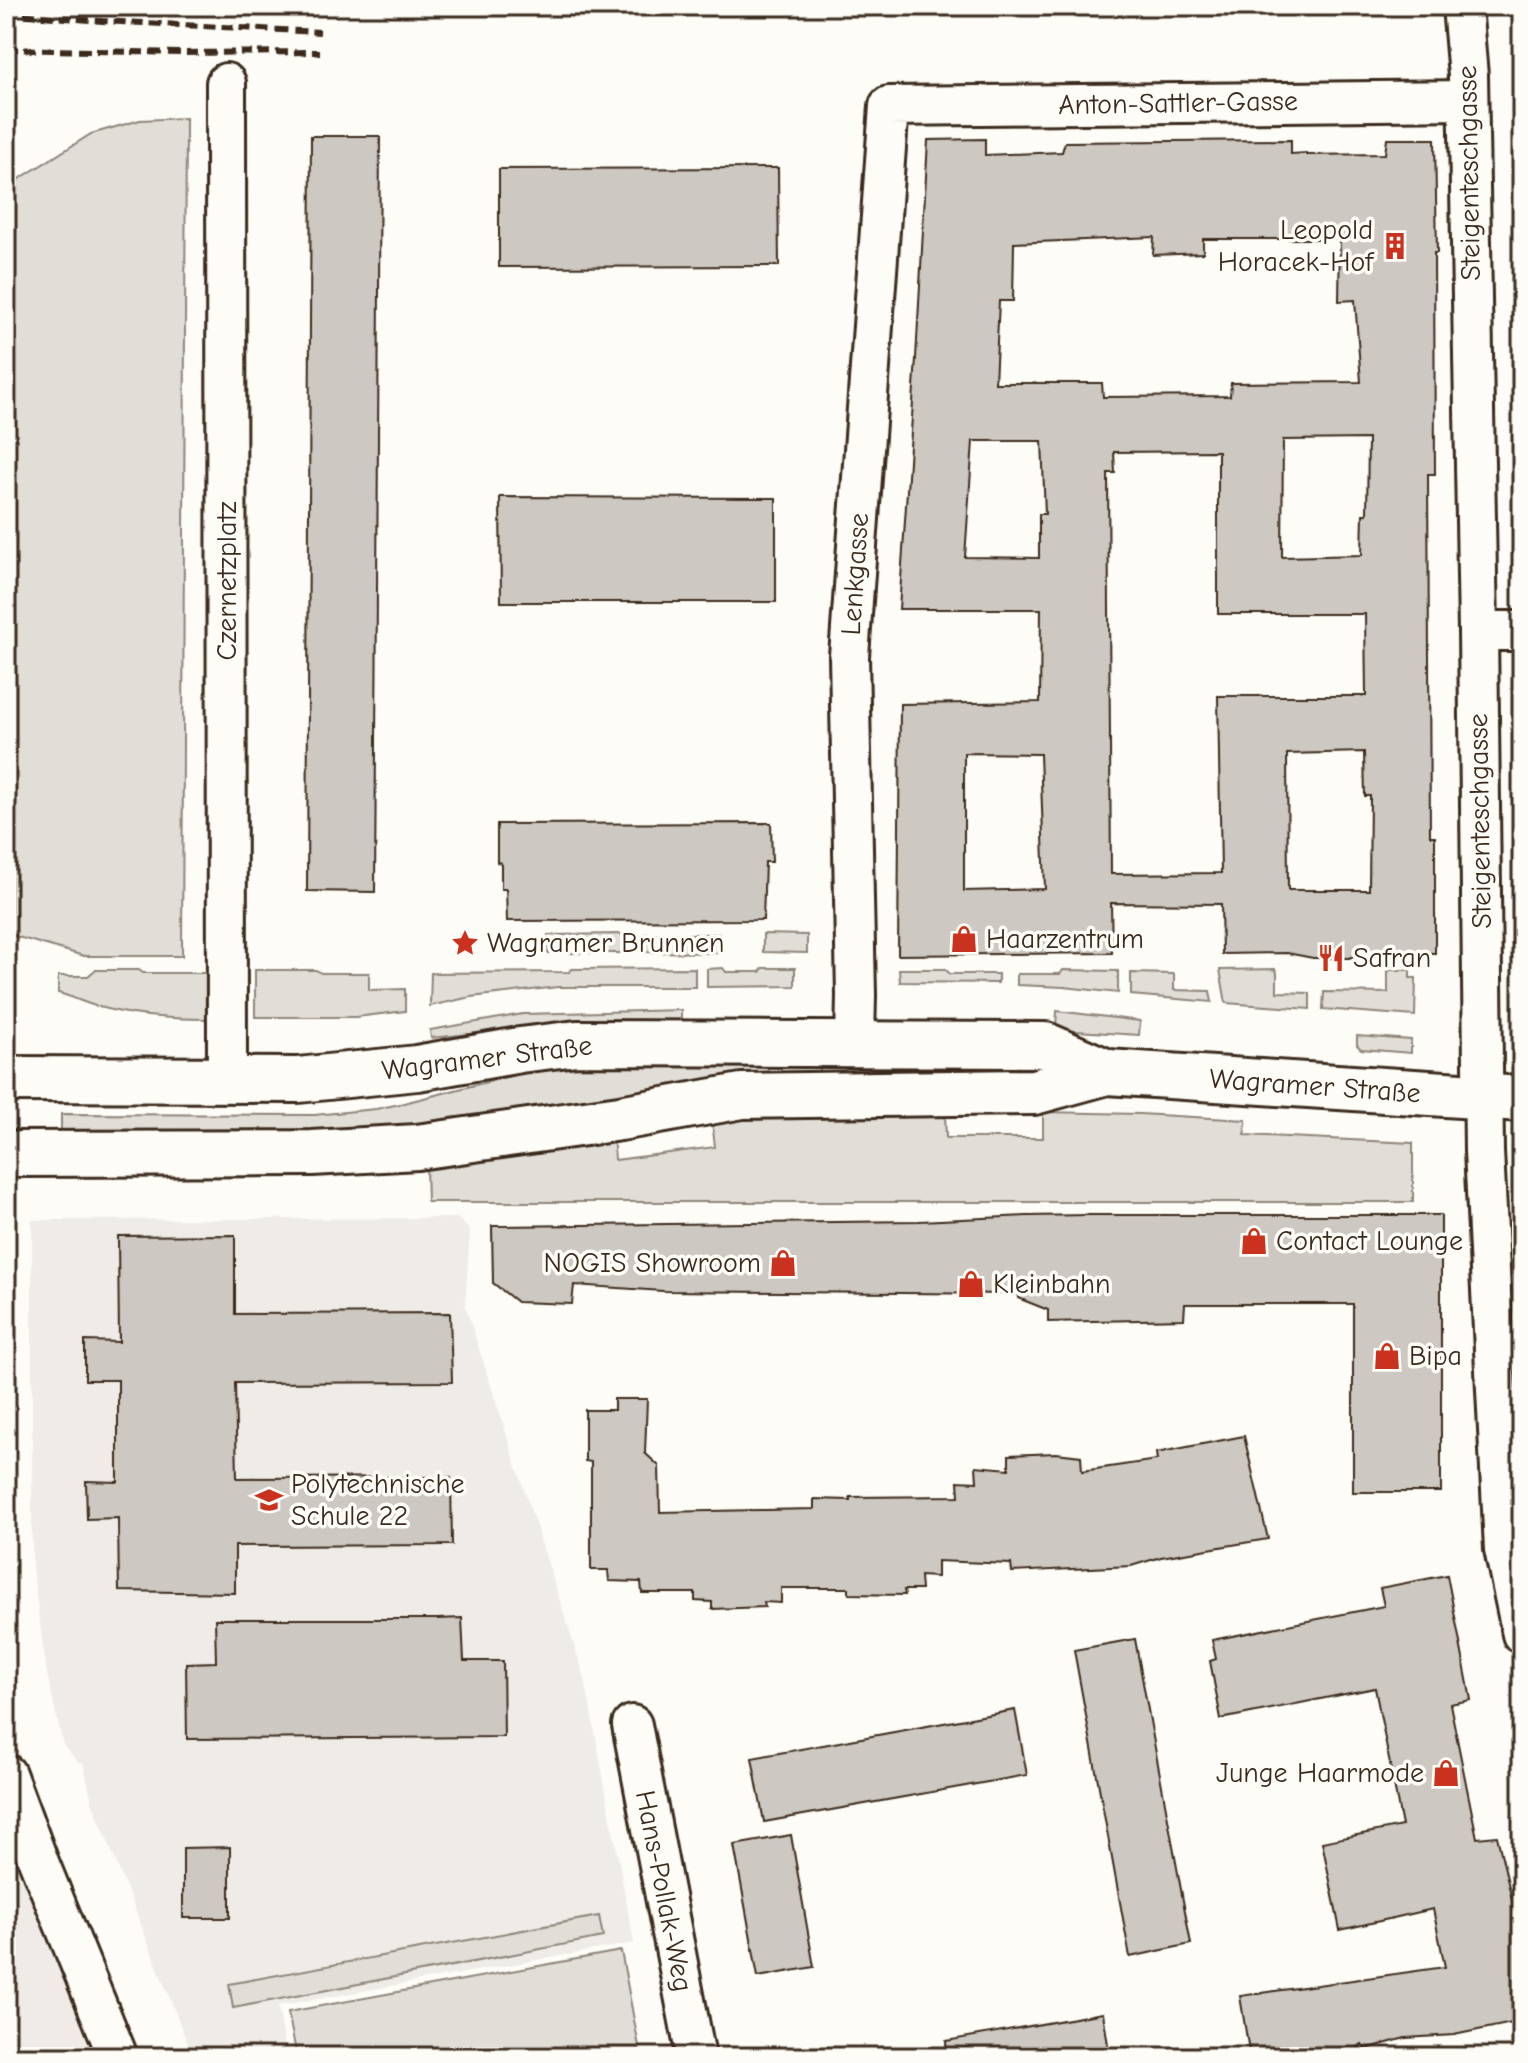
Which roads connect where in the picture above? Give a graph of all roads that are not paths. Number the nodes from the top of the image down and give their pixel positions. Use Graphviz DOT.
graph roads {
  1 [pos="1462,6"];
  2 [pos="226,83"];
  3 [pos="1468,100"];
  4 [pos="889,106"];
  5 [pos="1478,631"];
  6 [pos="1522,631"];
  7 [pos="855,1043"];
  8 [pos="1107,1072"];
  9 [pos="6,1079"];
  10 [pos="227,1080"];
  11 [pos="1502,1098"];
  12 [pos="6,1154"];
  13 [pos="1522,1634"];
  14 [pos="632,1725"];
  15 [pos="6,1774"];
  16 [pos="118,2057"];
  17 [pos="696,2057"];
  1 -- 3 [label="street, Steigenteschgasse"];
  2 -- 10 [label="street, Czernetzplatz"];
  3 -- 4 [label="street, Anton-Sattler-Gasse"];
  3 -- 5 [label="street, Steigenteschgasse"];
  4 -- 7 [label="street, Lenkgasse"];
  5 -- 6 [label="street"];
  5 -- 11 [label="street, Steigenteschgasse"];
  7 -- 8 [label="main road, Wagramer Straße"];
  7 -- 10 [label="main road, Wagramer Straße"];
  8 -- 11 [label="main road, Wagramer Straße"];
  8 -- 12 [label="main road, Wagramer Straße"];
  9 -- 10 [label="main road, Wagramer Straße"];
  11 -- 13 [label="street, Steigenteschgasse"];
  14 -- 17 [label="street, Hans-Pollak-Weg"];
  15 -- 16 [label="street"];
}
